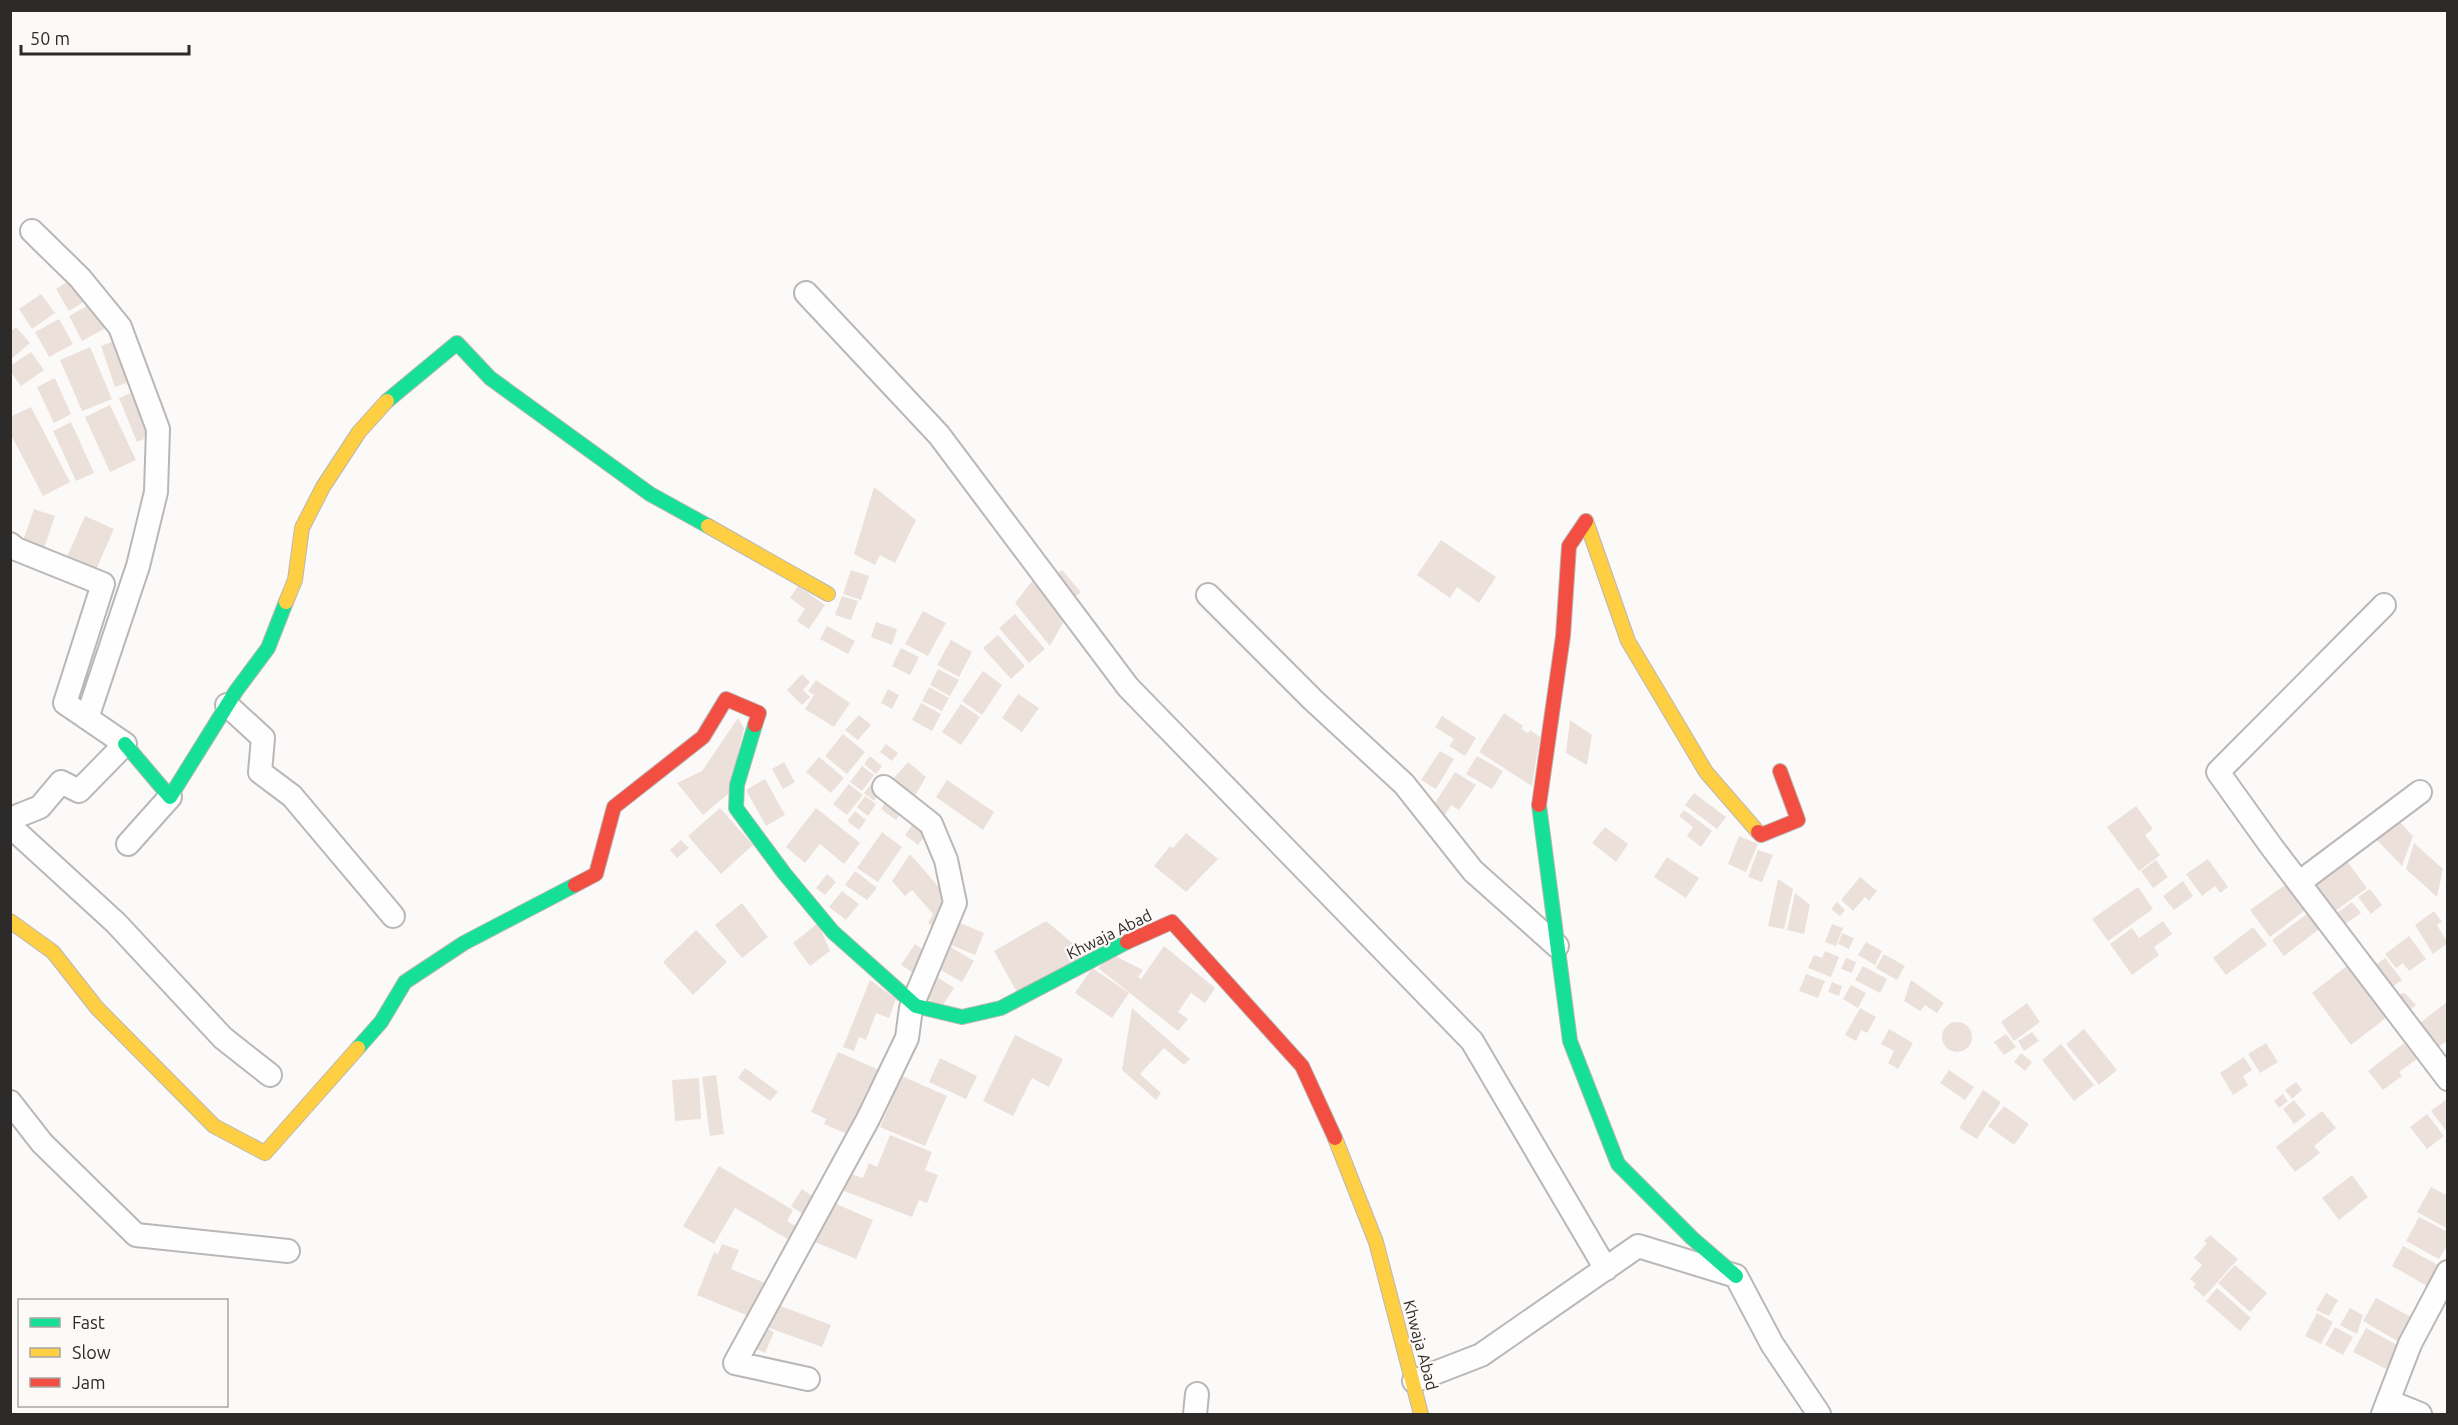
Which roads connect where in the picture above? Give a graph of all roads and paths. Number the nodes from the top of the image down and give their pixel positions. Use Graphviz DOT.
graph roads {
  1 [pos="32,231"];
  2 [pos="806,293"];
  3 [pos="12,550"];
  4 [pos="828,594"];
  5 [pos="1208,595"];
  6 [pos="2384,605"];
  7 [pos="227,705"];
  8 [pos="87,718"];
  9 [pos="124,744"];
  10 [pos="1780,771"];
  11 [pos="884,787"];
  12 [pos="2420,792"];
  13 [pos="170,797"];
  14 [pos="10,819"];
  15 [pos="10,826"];
  16 [pos="128,844"];
  17 [pos="2300,882"];
  18 [pos="393,916"];
  19 [pos="10,921"];
  20 [pos="1557,946"];
  21 [pos="913,1003"];
  22 [pos="270,1076"];
  23 [pos="2448,1079"];
  24 [pos="10,1102"];
  25 [pos="288,1251"];
  26 [pos="1606,1269"];
  27 [pos="2448,1272"];
  28 [pos="1736,1276"];
  29 [pos="808,1379"];
  30 [pos="1414,1381"];
  31 [pos="2385,1408"];
  32 [pos="1421,1414"];
  33 [pos="1819,1414"];
  34 [pos="2420,1414"];
  1 -- 8 [label="street"];
  2 -- 26 [label="street"];
  3 -- 8 [label="street"];
  4 -- 7 [label="street"];
  5 -- 20 [label="street"];
  6 -- 17 [label="street"];
  7 -- 13 [label="street"];
  7 -- 18 [label="street"];
  8 -- 9 [label="street"];
  9 -- 13 [label="street"];
  9 -- 14 [label="street"];
  10 -- 20 [label="street"];
  11 -- 21 [label="street"];
  12 -- 17 [label="street"];
  13 -- 16 [label="street"];
  15 -- 22 [label="street"];
  17 -- 23 [label="street"];
  19 -- 21 [label="street, Khwaja Abad"];
  20 -- 28 [label="street"];
  21 -- 29 [label="street"];
  21 -- 30 [label="street, Khwaja Abad"];
  24 -- 25 [label="street"];
  26 -- 28 [label="street"];
  26 -- 30 [label="street"];
  27 -- 31 [label="street"];
  28 -- 33 [label="street"];
  30 -- 32 [label="street, Khwaja Abad"];
  31 -- 34 [label="street"];
}
